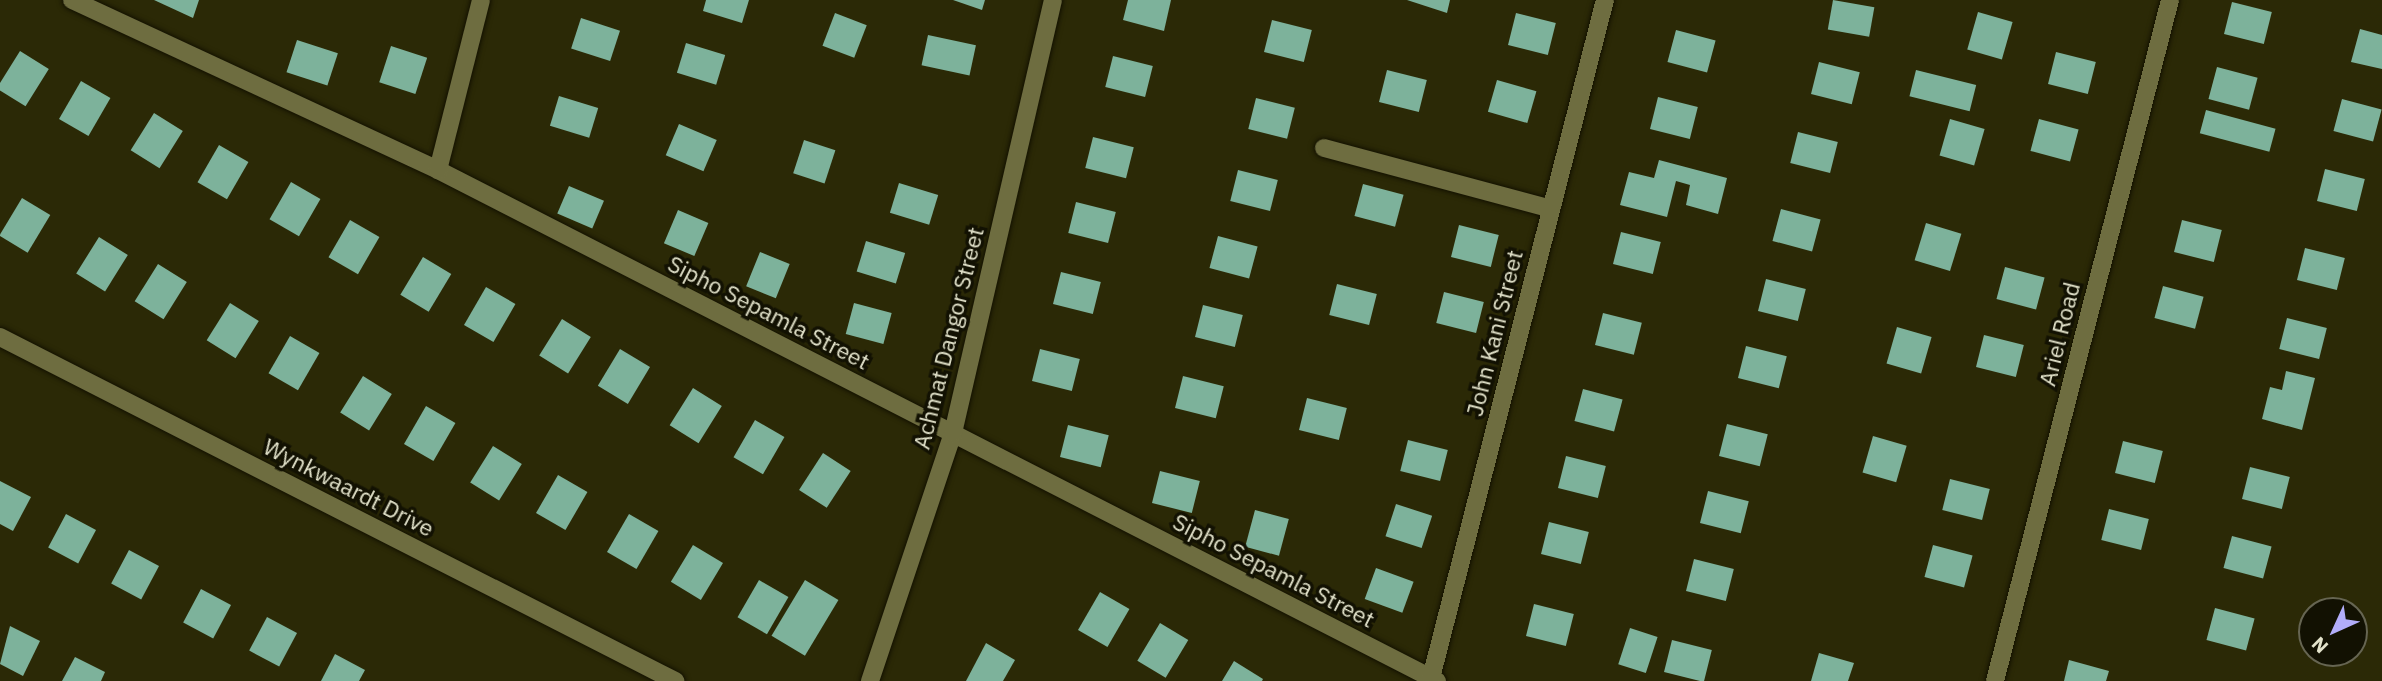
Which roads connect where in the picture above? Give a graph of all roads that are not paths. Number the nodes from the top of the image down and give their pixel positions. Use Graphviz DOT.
graph roads {
  1 [pos="72,0"];
  2 [pos="481,0"];
  3 [pos="1054,0"];
  4 [pos="1605,0"];
  5 [pos="2170,0"];
  6 [pos="1324,148"];
  7 [pos="438,170"];
  8 [pos="1551,209"];
  9 [pos="0,337"];
  10 [pos="953,433"];
  11 [pos="1434,679"];
  12 [pos="675,681"];
  13 [pos="870,681"];
  14 [pos="1995,681"];
  1 -- 7 [label="street, Sipho Sepamla Street"];
  2 -- 7 [label="street"];
  3 -- 10 [label="street, Achmat Dangor Street"];
  4 -- 8 [label="street, John Kani Street"];
  5 -- 14 [label="street, Ariel Road"];
  6 -- 8 [label="street"];
  7 -- 10 [label="street, Sipho Sepamla Street"];
  8 -- 11 [label="street, John Kani Street"];
  9 -- 12 [label="street, Wynkwaardt Drive"];
  10 -- 11 [label="street, Sipho Sepamla Street"];
  10 -- 13 [label="street, Achmat Dangor Street"];
}
